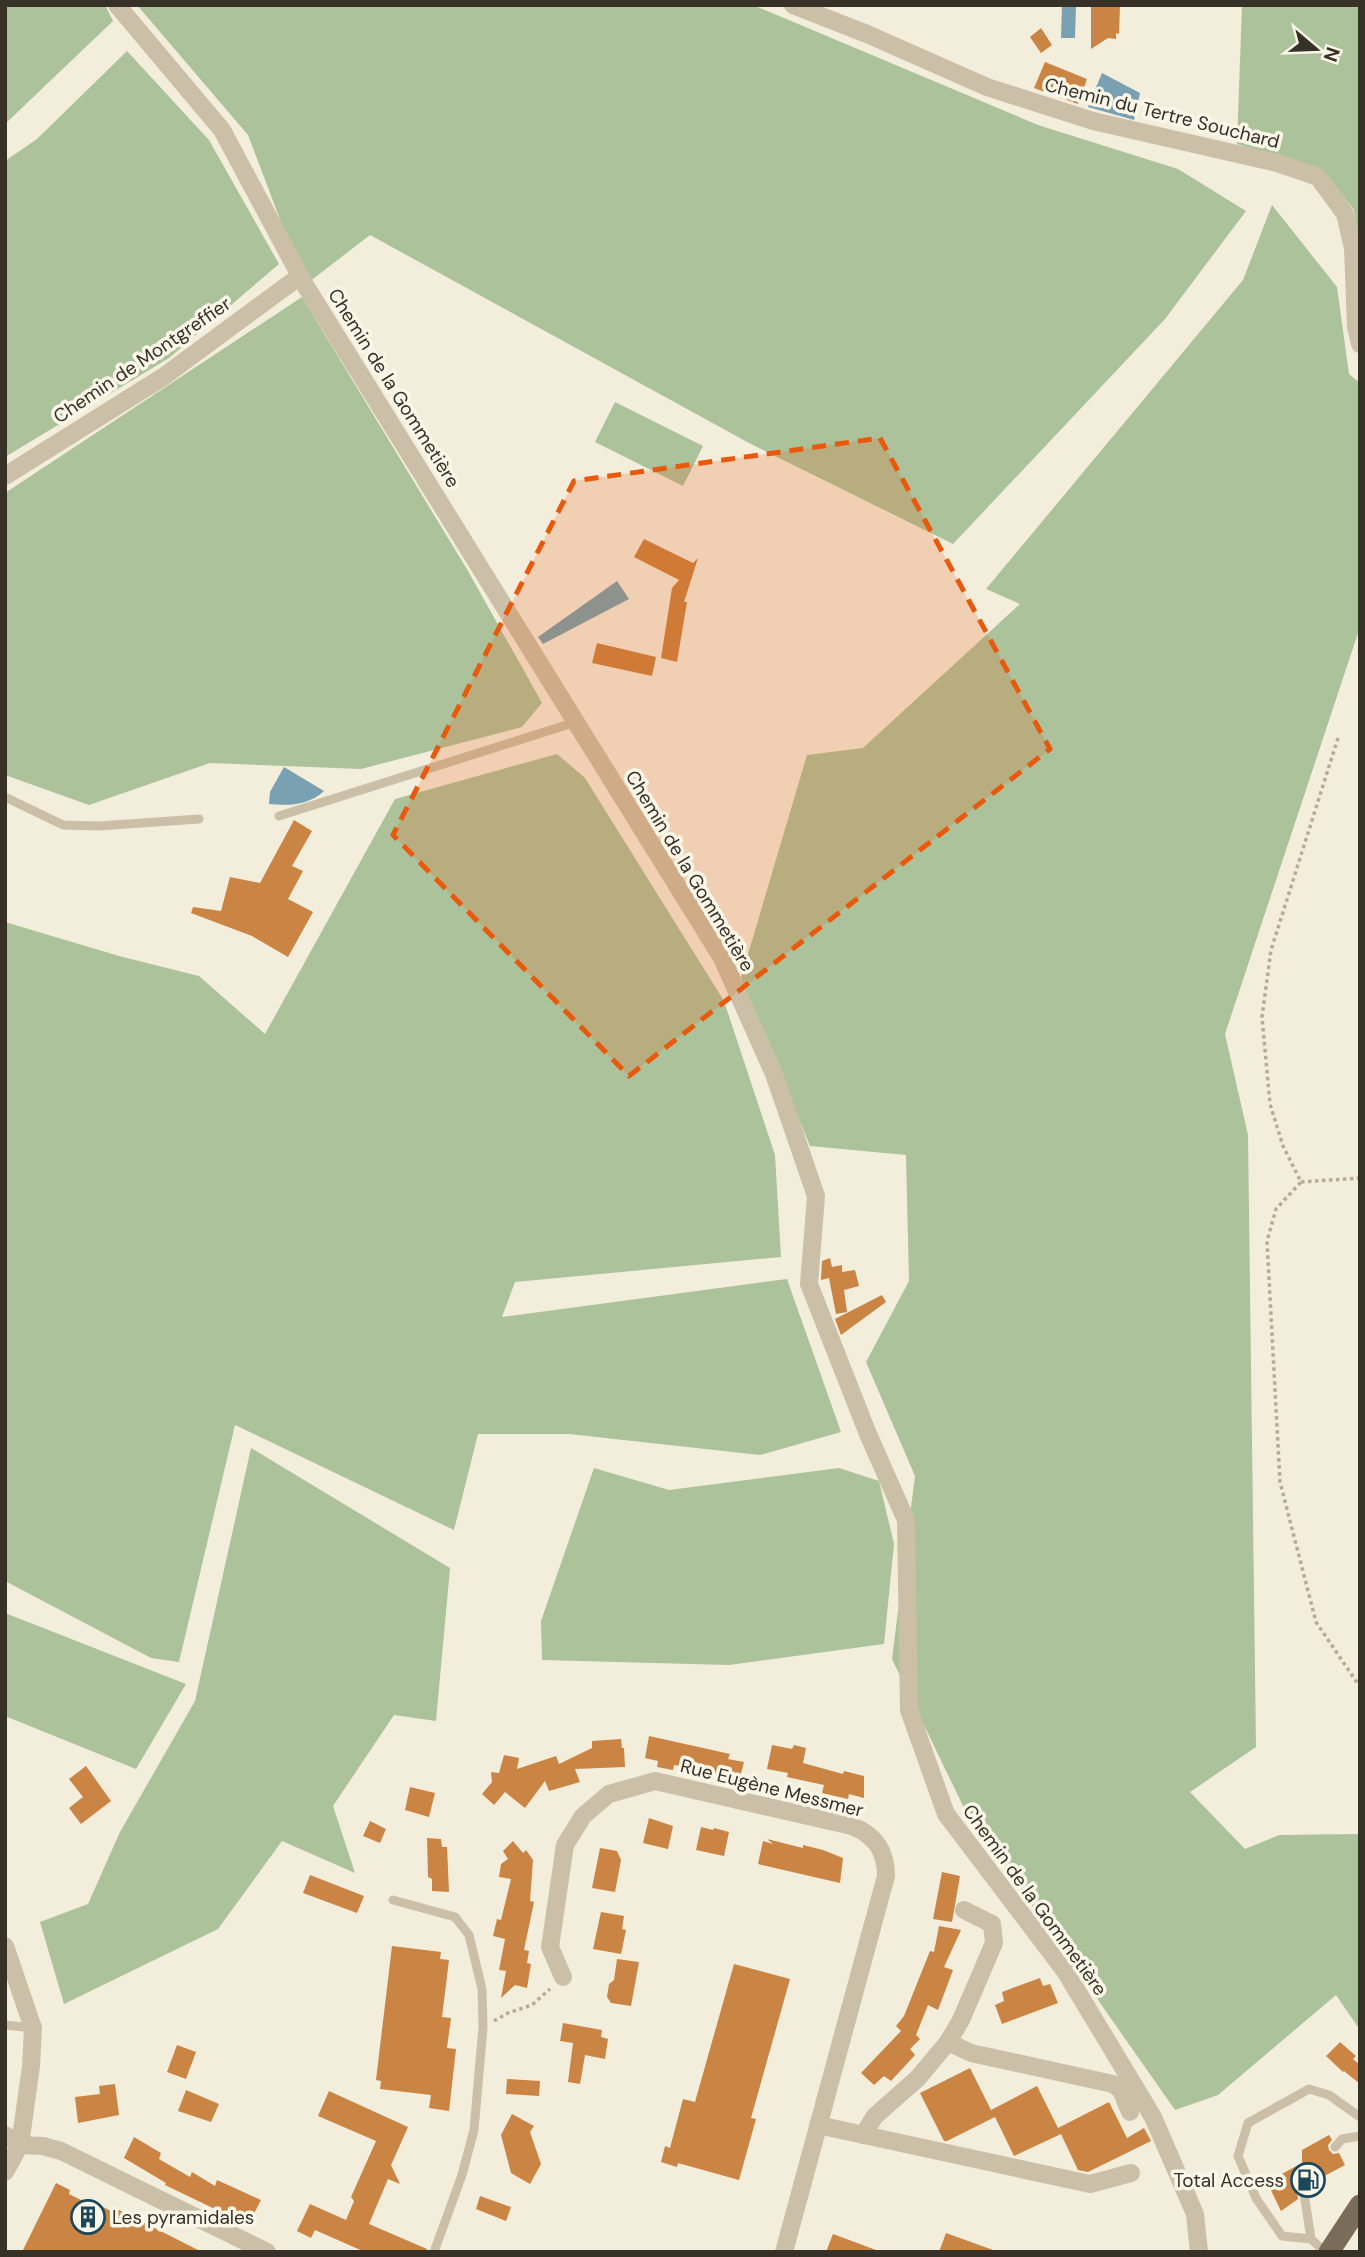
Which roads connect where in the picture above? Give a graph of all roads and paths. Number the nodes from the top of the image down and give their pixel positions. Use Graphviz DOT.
graph roads {
  1 [pos="117,5"];
  2 [pos="793,5"];
  3 [pos="300,276"];
  4 [pos="1360,344"];
  5 [pos="5,476"];
  6 [pos="576,722"];
  7 [pos="1338,738"];
  8 [pos="5,797"];
  9 [pos="279,816"];
  10 [pos="199,819"];
  11 [pos="1360,1178"];
  12 [pos="1301,1182"];
  13 [pos="1360,1687"];
  14 [pos="393,1900"];
  15 [pos="964,1910"];
  16 [pos="5,1946"];
  17 [pos="563,1977"];
  18 [pos="5,2025"];
  19 [pos="483,2027"];
  20 [pos="33,2028"];
  21 [pos="948,2042"];
  22 [pos="1130,2112"];
  23 [pos="1360,2117"];
  24 [pos="818,2125"];
  25 [pos="863,2135"];
  26 [pos="1360,2136"];
  27 [pos="13,2140"];
  28 [pos="1335,2147"];
  29 [pos="5,2172"];
  30 [pos="1131,2174"];
  31 [pos="1304,2193"];
  32 [pos="1360,2205"];
  33 [pos="1311,2239"];
  34 [pos="268,2252"];
  35 [pos="434,2252"];
  36 [pos="784,2252"];
  37 [pos="1199,2252"];
  38 [pos="1327,2252"];
  1 -- 3 [label="street, Chemin de la Gommetière"];
  2 -- 4 [label="street, Chemin du Tertre Souchard"];
  3 -- 5 [label="street, Chemin de Montgreffier"];
  3 -- 6 [label="street, Chemin de la Gommetière"];
  6 -- 9 [label="lane"];
  6 -- 37 [label="street, Chemin de la Gommetière"];
  7 -- 12 [label="path"];
  8 -- 10 [label="lane"];
  11 -- 12 [label="path"];
  12 -- 13 [label="path"];
  14 -- 19 [label="lane"];
  15 -- 21 [label="street"];
  16 -- 20 [label="street"];
  17 -- 19 [label="path"];
  17 -- 24 [label="street, Rue Eugène Messmer"];
  18 -- 20 [label="lane"];
  19 -- 35 [label="lane"];
  20 -- 27 [label="street"];
  21 -- 22 [label="street"];
  21 -- 25 [label="street"];
  23 -- 33 [label="lane"];
  24 -- 25 [label="street"];
  24 -- 36 [label="street, Rue Eugène Messmer"];
  25 -- 30 [label="street"];
  26 -- 28 [label="lane"];
  27 -- 29 [label="street"];
  27 -- 34 [label="street"];
  31 -- 33 [label="lane"];
  32 -- 38 [label="main road"];
  33 -- 38 [label="lane"];
}
